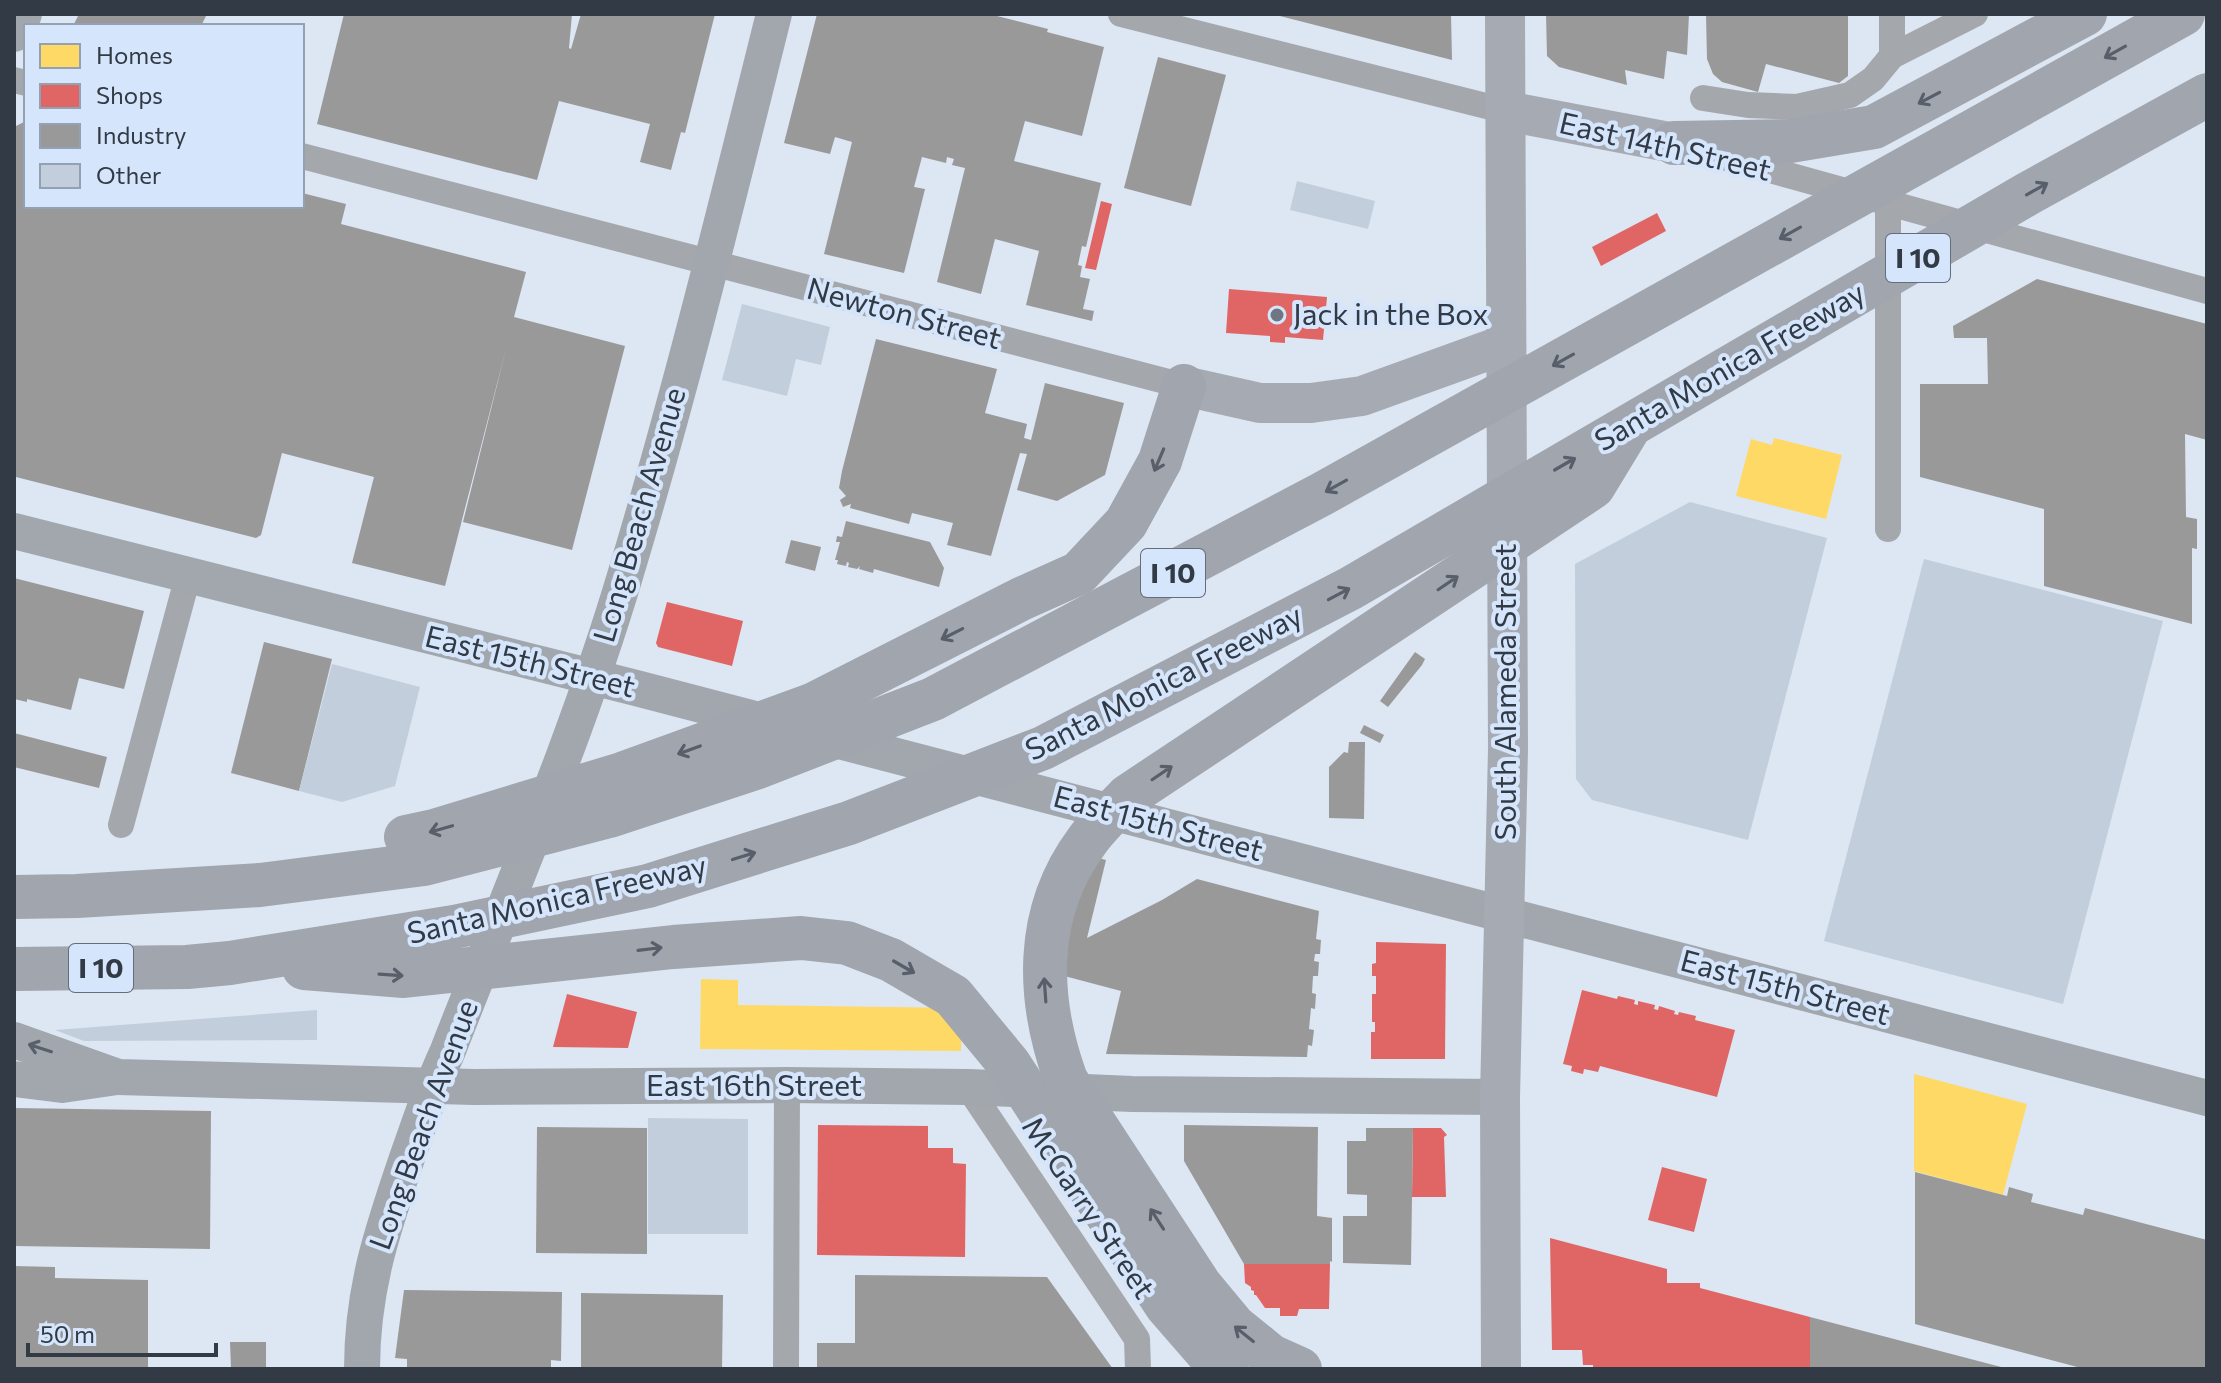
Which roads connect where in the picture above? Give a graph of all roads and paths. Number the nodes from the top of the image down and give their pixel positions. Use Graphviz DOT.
graph roads {
  1 [pos="24,14"];
  2 [pos="774,14"];
  3 [pos="1505,14"];
  4 [pos="1892,14"];
  5 [pos="1975,14"];
  6 [pos="2085,14"];
  7 [pos="2183,14"];
  8 [pos="1130,15"];
  9 [pos="14,34"];
  10 [pos="1892,56"];
  11 [pos="2207,95"];
  12 [pos="1703,98"];
  13 [pos="1506,111"];
  14 [pos="1674,143"];
  15 [pos="304,157"];
  16 [pos="1888,204"];
  17 [pos="711,263"];
  18 [pos="2207,291"];
  19 [pos="1506,344"];
  20 [pos="1184,386"];
  21 [pos="1631,426"];
  22 [pos="1888,529"];
  23 [pos="14,531"];
  24 [pos="188,576"];
  25 [pos="592,677"];
  26 [pos="121,825"];
  27 [pos="15,896"];
  28 [pos="77,896"];
  29 [pos="1504,915"];
  30 [pos="230,963"];
  31 [pos="187,967"];
  32 [pos="14,969"];
  33 [pos="14,998"];
  34 [pos="14,1040"];
  35 [pos="118,1077"];
  36 [pos="14,1079"];
  37 [pos="432,1085"];
  38 [pos="787,1085"];
  39 [pos="968,1087"];
  40 [pos="1500,1097"];
  41 [pos="2207,1098"];
  42 [pos="1183,1295"];
  43 [pos="362,1369"];
  44 [pos="786,1369"];
  45 [pos="1138,1369"];
  46 [pos="1227,1369"];
  47 [pos="1300,1369"];
  48 [pos="1501,1369"];
  1 -- 9 [label="street"];
  2 -- 17 [label="street, Long Beach Avenue"];
  3 -- 13 [label="main road, South Alameda Street"];
  4 -- 10 [label="street"];
  5 -- 10 [label="street"];
  6 -- 14 [label="highway, one-way"];
  7 -- 28 [label="highway, I 10, one-way"];
  8 -- 13 [label="street, East 14th Street"];
  10 -- 12 [label="street"];
  21 -- 11 [label="highway, Santa Monica Freeway / I 10, one-way"];
  13 -- 14 [label="main road, East 14th Street"];
  13 -- 19 [label="main road, South Alameda Street"];
  14 -- 16 [label="street, East 14th Street"];
  15 -- 17 [label="street, Newton Street"];
  16 -- 18 [label="street, East 14th Street"];
  16 -- 22 [label="street"];
  17 -- 20 [label="street, Newton Street"];
  17 -- 25 [label="street, Long Beach Avenue"];
  19 -- 20 [label="main road, Newton Street"];
  19 -- 29 [label="main road, South Alameda Street"];
  20 -- 28 [label="highway, one-way"];
  30 -- 21 [label="highway, Santa Monica Freeway / I 10, one-way"];
  42 -- 21 [label="highway, one-way"];
  23 -- 24 [label="street, East 15th Street"];
  24 -- 25 [label="street, East 15th Street"];
  24 -- 26 [label="street"];
  25 -- 29 [label="street, East 15th Street"];
  25 -- 37 [label="street, Long Beach Avenue"];
  27 -- 28 [label="highway, I 10"];
  29 -- 40 [label="main road, South Alameda Street"];
  29 -- 41 [label="street, East 15th Street"];
  30 -- 31 [label="highway, Santa Monica Freeway / I 10"];
  30 -- 42 [label="highway, one-way"];
  31 -- 32 [label="highway, Santa Monica Freeway / I 10"];
  31 -- 33 [label="highway"];
  35 -- 34 [label="street, East 16th Street, one-way"];
  35 -- 36 [label="street"];
  35 -- 37 [label="street, East 16th Street"];
  37 -- 38 [label="street, East 16th Street"];
  37 -- 43 [label="street, Long Beach Avenue"];
  38 -- 39 [label="street, East 16th Street"];
  38 -- 44 [label="street"];
  39 -- 40 [label="street, East 16th Street"];
  39 -- 45 [label="street, McGarry Street"];
  40 -- 48 [label="main road, South Alameda Street"];
  42 -- 46 [label="highway"];
  47 -- 42 [label="highway, one-way"];
}
